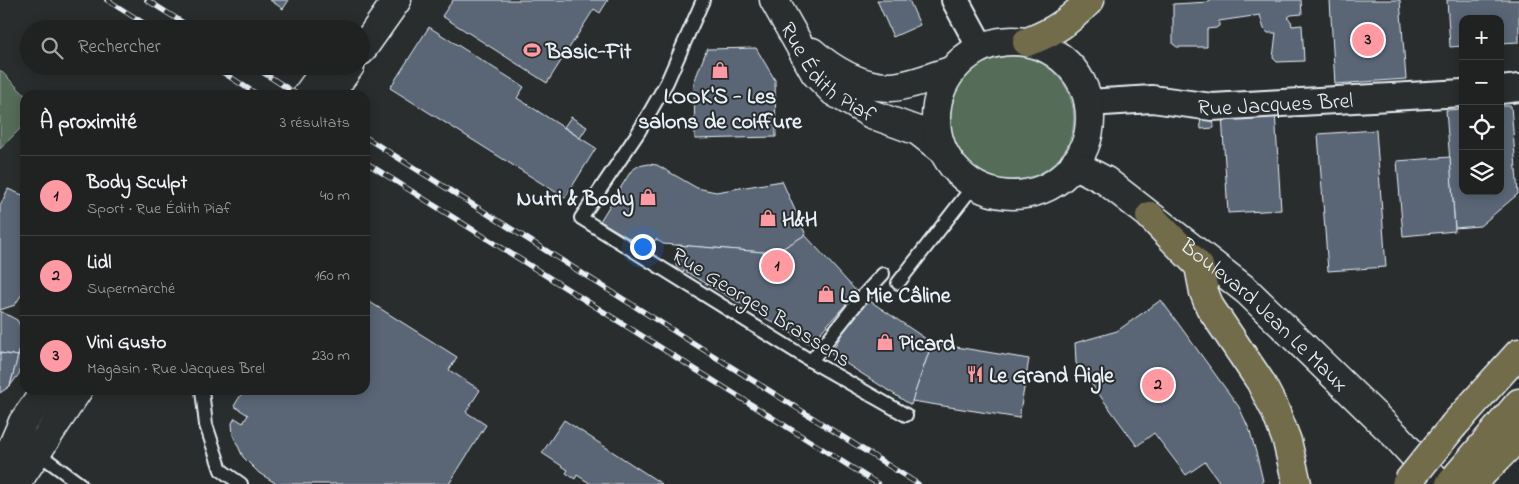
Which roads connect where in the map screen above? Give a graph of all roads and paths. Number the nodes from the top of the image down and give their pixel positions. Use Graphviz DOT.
graph roads {
  1 [pos="374,0"];
  2 [pos="397,0"];
  3 [pos="703,0"];
  4 [pos="774,0"];
  5 [pos="955,0"];
  6 [pos="1090,0"];
  7 [pos="360,20"];
  8 [pos="792,34"];
  9 [pos="370,38"];
  10 [pos="1027,42"];
  11 [pos="981,48"];
  12 [pos="951,71"];
  13 [pos="321,75"];
  14 [pos="344,75"];
  15 [pos="1519,88"];
  16 [pos="311,90"];
  17 [pos="333,90"];
  18 [pos="1504,90"];
  19 [pos="1459,93"];
  20 [pos="1088,104"];
  21 [pos="941,149"];
  22 [pos="1074,164"];
  23 [pos="974,185"];
  24 [pos="1150,216"];
  25 [pos="883,274"];
  26 [pos="898,283"];
  27 [pos="1519,353"];
  28 [pos="811,361"];
  29 [pos="42,395"];
  30 [pos="73,395"];
  31 [pos="203,395"];
  32 [pos="1519,403"];
  33 [pos="906,416"];
  34 [pos="1519,436"];
  35 [pos="26,445"];
  36 [pos="1478,468"];
  37 [pos="0,475"];
  38 [pos="16,484"];
  39 [pos="80,484"];
  40 [pos="241,484"];
  41 [pos="1298,484"];
  42 [pos="1406,484"];
  43 [pos="1440,484"];
  44 [pos="1450,484"];
  1 -- 7 [label="main road"];
  2 -- 9 [label="main road"];
  3 -- 28 [label="lane, Rue Georges Brassens"];
  4 -- 8 [label="main road"];
  5 -- 11 [label="street"];
  6 -- 10 [label="highway"];
  8 -- 12 [label="main road, Rue Édith Piaf"];
  8 -- 21 [label="main road, Rue Édith Piaf"];
  10 -- 11 [label="main road"];
  10 -- 20 [label="main road"];
  11 -- 12 [label="main road"];
  12 -- 21 [label="main road"];
  13 -- 16 [label="main road"];
  14 -- 17 [label="main road"];
  15 -- 18 [label="street"];
  19 -- 20 [label="street, Rue Jacques Brel"];
  20 -- 22 [label="main road"];
  21 -- 23 [label="main road"];
  22 -- 23 [label="main road"];
  22 -- 24 [label="main road, Boulevard Jean Le Maux"];
  23 -- 26 [label="lane"];
  24 -- 41 [label="highway"];
  24 -- 43 [label="main road, Boulevard Jean Le Maux"];
  25 -- 28 [label="lane"];
  27 -- 42 [label="highway, bridge"];
  28 -- 33 [label="lane, Rue Georges Brassens"];
  29 -- 35 [label="main road"];
  30 -- 35 [label="main road"];
  31 -- 40 [label="lane"];
  32 -- 36 [label="highway"];
  34 -- 36 [label="highway"];
  35 -- 37 [label="main road"];
  35 -- 38 [label="main road"];
  35 -- 39 [label="lane"];
  36 -- 44 [label="highway"];
}
